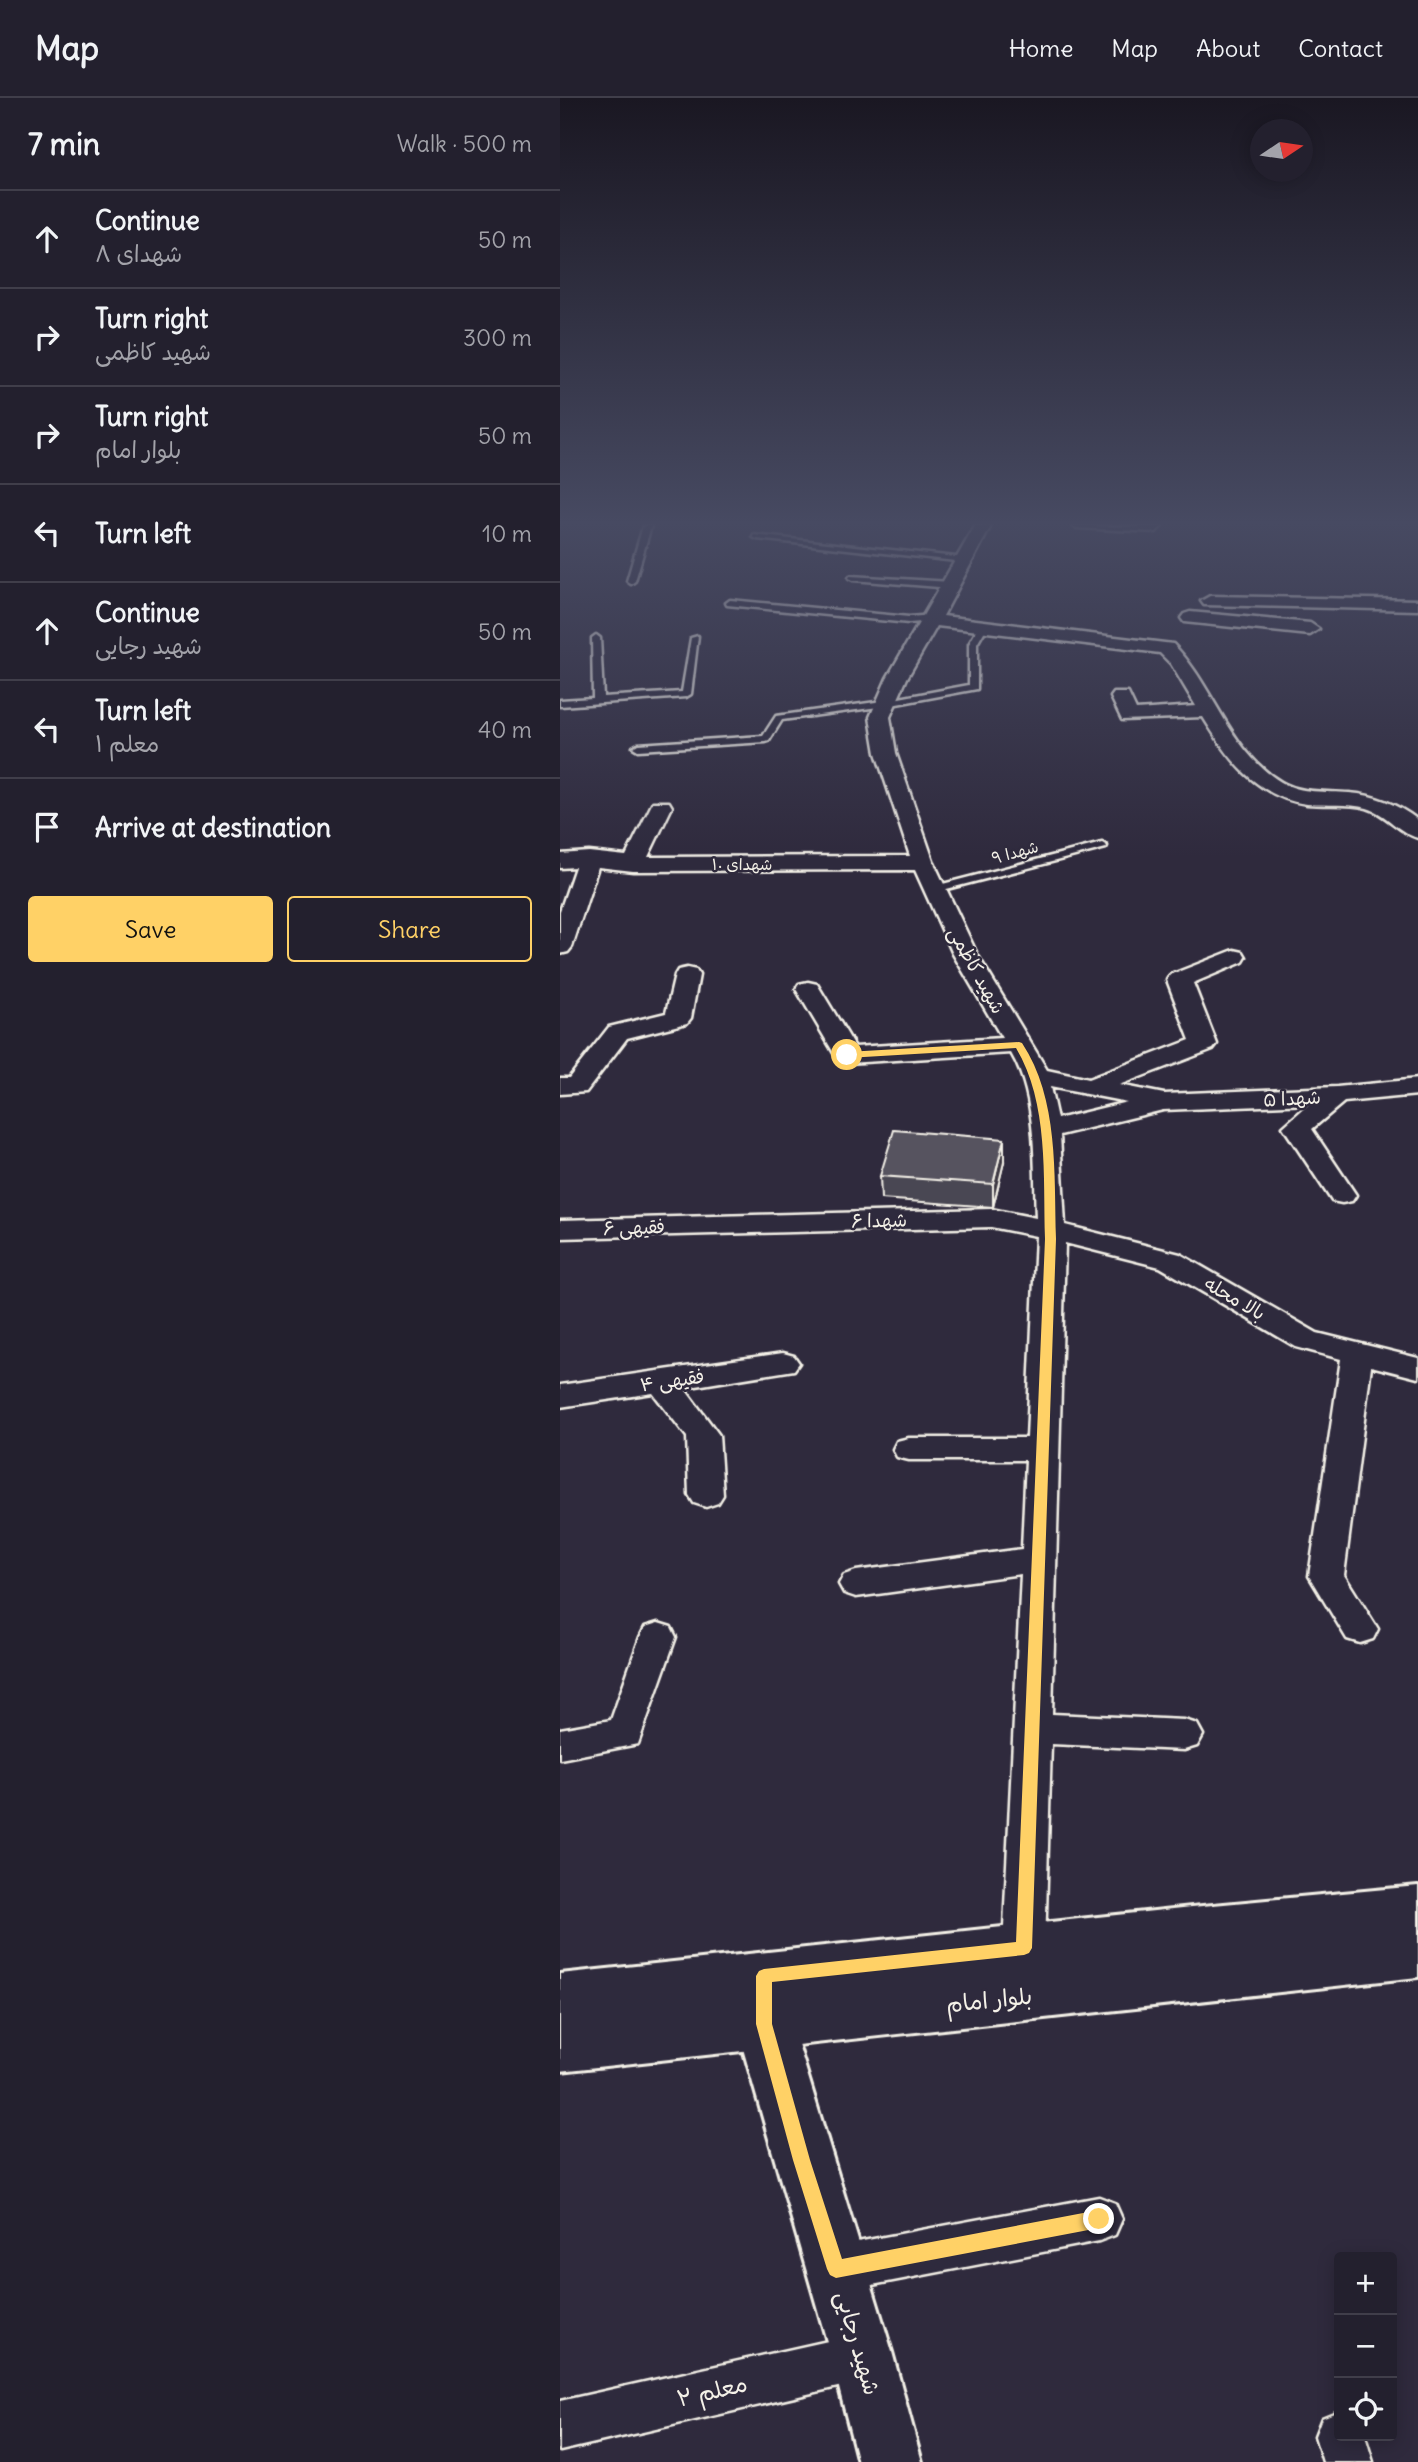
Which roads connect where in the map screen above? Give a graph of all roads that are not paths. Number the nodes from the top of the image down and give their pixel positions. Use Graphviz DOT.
graph roads {
  1 [pos="922,636"];
  2 [pos="978,636"];
  3 [pos="1178,636"];
  4 [pos="596,638"];
  5 [pos="695,638"];
  6 [pos="1121,696"];
  7 [pos="598,700"];
  8 [pos="887,702"];
  9 [pos="560,703"];
  10 [pos="1211,711"];
  11 [pos="638,747"];
  12 [pos="661,807"];
  13 [pos="1418,831"];
  14 [pos="1102,846"];
  15 [pos="589,859"];
  16 [pos="560,861"];
  17 [pos="633,864"];
  18 [pos="929,876"];
  19 [pos="560,947"];
  20 [pos="1234,957"];
  21 [pos="687,975"];
  22 [pos="808,989"];
  23 [pos="1019,1045"];
  24 [pos="1035,1076"];
  25 [pos="560,1086"];
  26 [pos="1089,1087"];
  27 [pos="1418,1087"];
  28 [pos="1338,1095"];
  29 [pos="1164,1102"];
  30 [pos="1045,1130"];
  31 [pos="1342,1195"];
  32 [pos="707,1224"];
  33 [pos="560,1229"];
  34 [pos="1051,1230"];
  35 [pos="1357,1353"];
  36 [pos="783,1363"];
  37 [pos="1418,1368"];
  38 [pos="661,1381"];
  39 [pos="560,1396"];
  40 [pos="909,1449"];
  41 [pos="1042,1449"];
  42 [pos="706,1495"];
  43 [pos="1038,1559"];
  44 [pos="856,1584"];
  45 [pos="1360,1629"];
  46 [pos="658,1637"];
  47 [pos="1032,1728"];
  48 [pos="1184,1735"];
  49 [pos="560,1744"];
  50 [pos="1418,1909"];
  51 [pos="1024,1948"];
  52 [pos="1418,1954"];
  53 [pos="560,1998"];
  54 [pos="764,2000"];
  55 [pos="560,2046"];
  56 [pos="1099,2219"];
  57 [pos="836,2269"];
  58 [pos="864,2357"];
  59 [pos="560,2426"];
  60 [pos="890,2462"];
  1 -- 8 [label="street, شهید کاظمی"];
  2 -- 8 [label="lane"];
  3 -- 10 [label="street"];
  4 -- 7 [label="lane"];
  5 -- 7 [label="lane"];
  6 -- 10 [label="street"];
  7 -- 9 [label="lane"];
  8 -- 11 [label="lane"];
  8 -- 18 [label="street, شهید کاظمی"];
  10 -- 13 [label="street"];
  12 -- 17 [label="street"];
  14 -- 18 [label="lane, شهدا ۹"];
  15 -- 16 [label="street, شهدای ۱۰"];
  15 -- 17 [label="street, شهدای ۱۰"];
  15 -- 19 [label="street"];
  17 -- 18 [label="street, شهدای ۱۰"];
  18 -- 23 [label="street, شهید کاظمی"];
  20 -- 26 [label="street"];
  21 -- 25 [label="street"];
  22 -- 23 [label="street"];
  23 -- 24 [label="street, شهید کاظمی"];
  24 -- 26 [label="street, شهدا ۵"];
  24 -- 30 [label="street, شهید کاظمی"];
  26 -- 29 [label="street, شهدا ۵"];
  27 -- 28 [label="street, شهدا ۵"];
  28 -- 29 [label="street, شهدا ۵"];
  28 -- 31 [label="street"];
  29 -- 30 [label="street, شهدا ۵"];
  30 -- 34 [label="street, شهید کاظمی"];
  32 -- 33 [label="street, فقیهی ۶"];
  32 -- 34 [label="street, شهدا ۶"];
  34 -- 35 [label="street, بالا محله"];
  34 -- 41 [label="street, شهید کاظمی"];
  35 -- 37 [label="street, بالا محله"];
  35 -- 45 [label="street"];
  36 -- 38 [label="street, فقیهی ۴"];
  38 -- 39 [label="street, فقیهی ۴"];
  38 -- 42 [label="street"];
  40 -- 41 [label="street"];
  41 -- 43 [label="street, شهید کاظمی"];
  43 -- 44 [label="street"];
  43 -- 47 [label="street, شهید کاظمی"];
  46 -- 49 [label="street"];
  47 -- 48 [label="street"];
  47 -- 51 [label="street, شهید کاظمی"];
  50 -- 51 [label="main road, بلوار امام"];
  51 -- 54 [label="main road, بلوار امام"];
  52 -- 54 [label="main road, بلوار امام"];
  53 -- 54 [label="main road, بلوار امام"];
  54 -- 55 [label="main road, بلوار امام"];
  54 -- 57 [label="main road, شهید رجایی"];
  56 -- 57 [label="street"];
  57 -- 58 [label="main road, شهید رجایی"];
  58 -- 59 [label="street, معلم ۲"];
  58 -- 60 [label="main road, شهید رجایی"];
}
